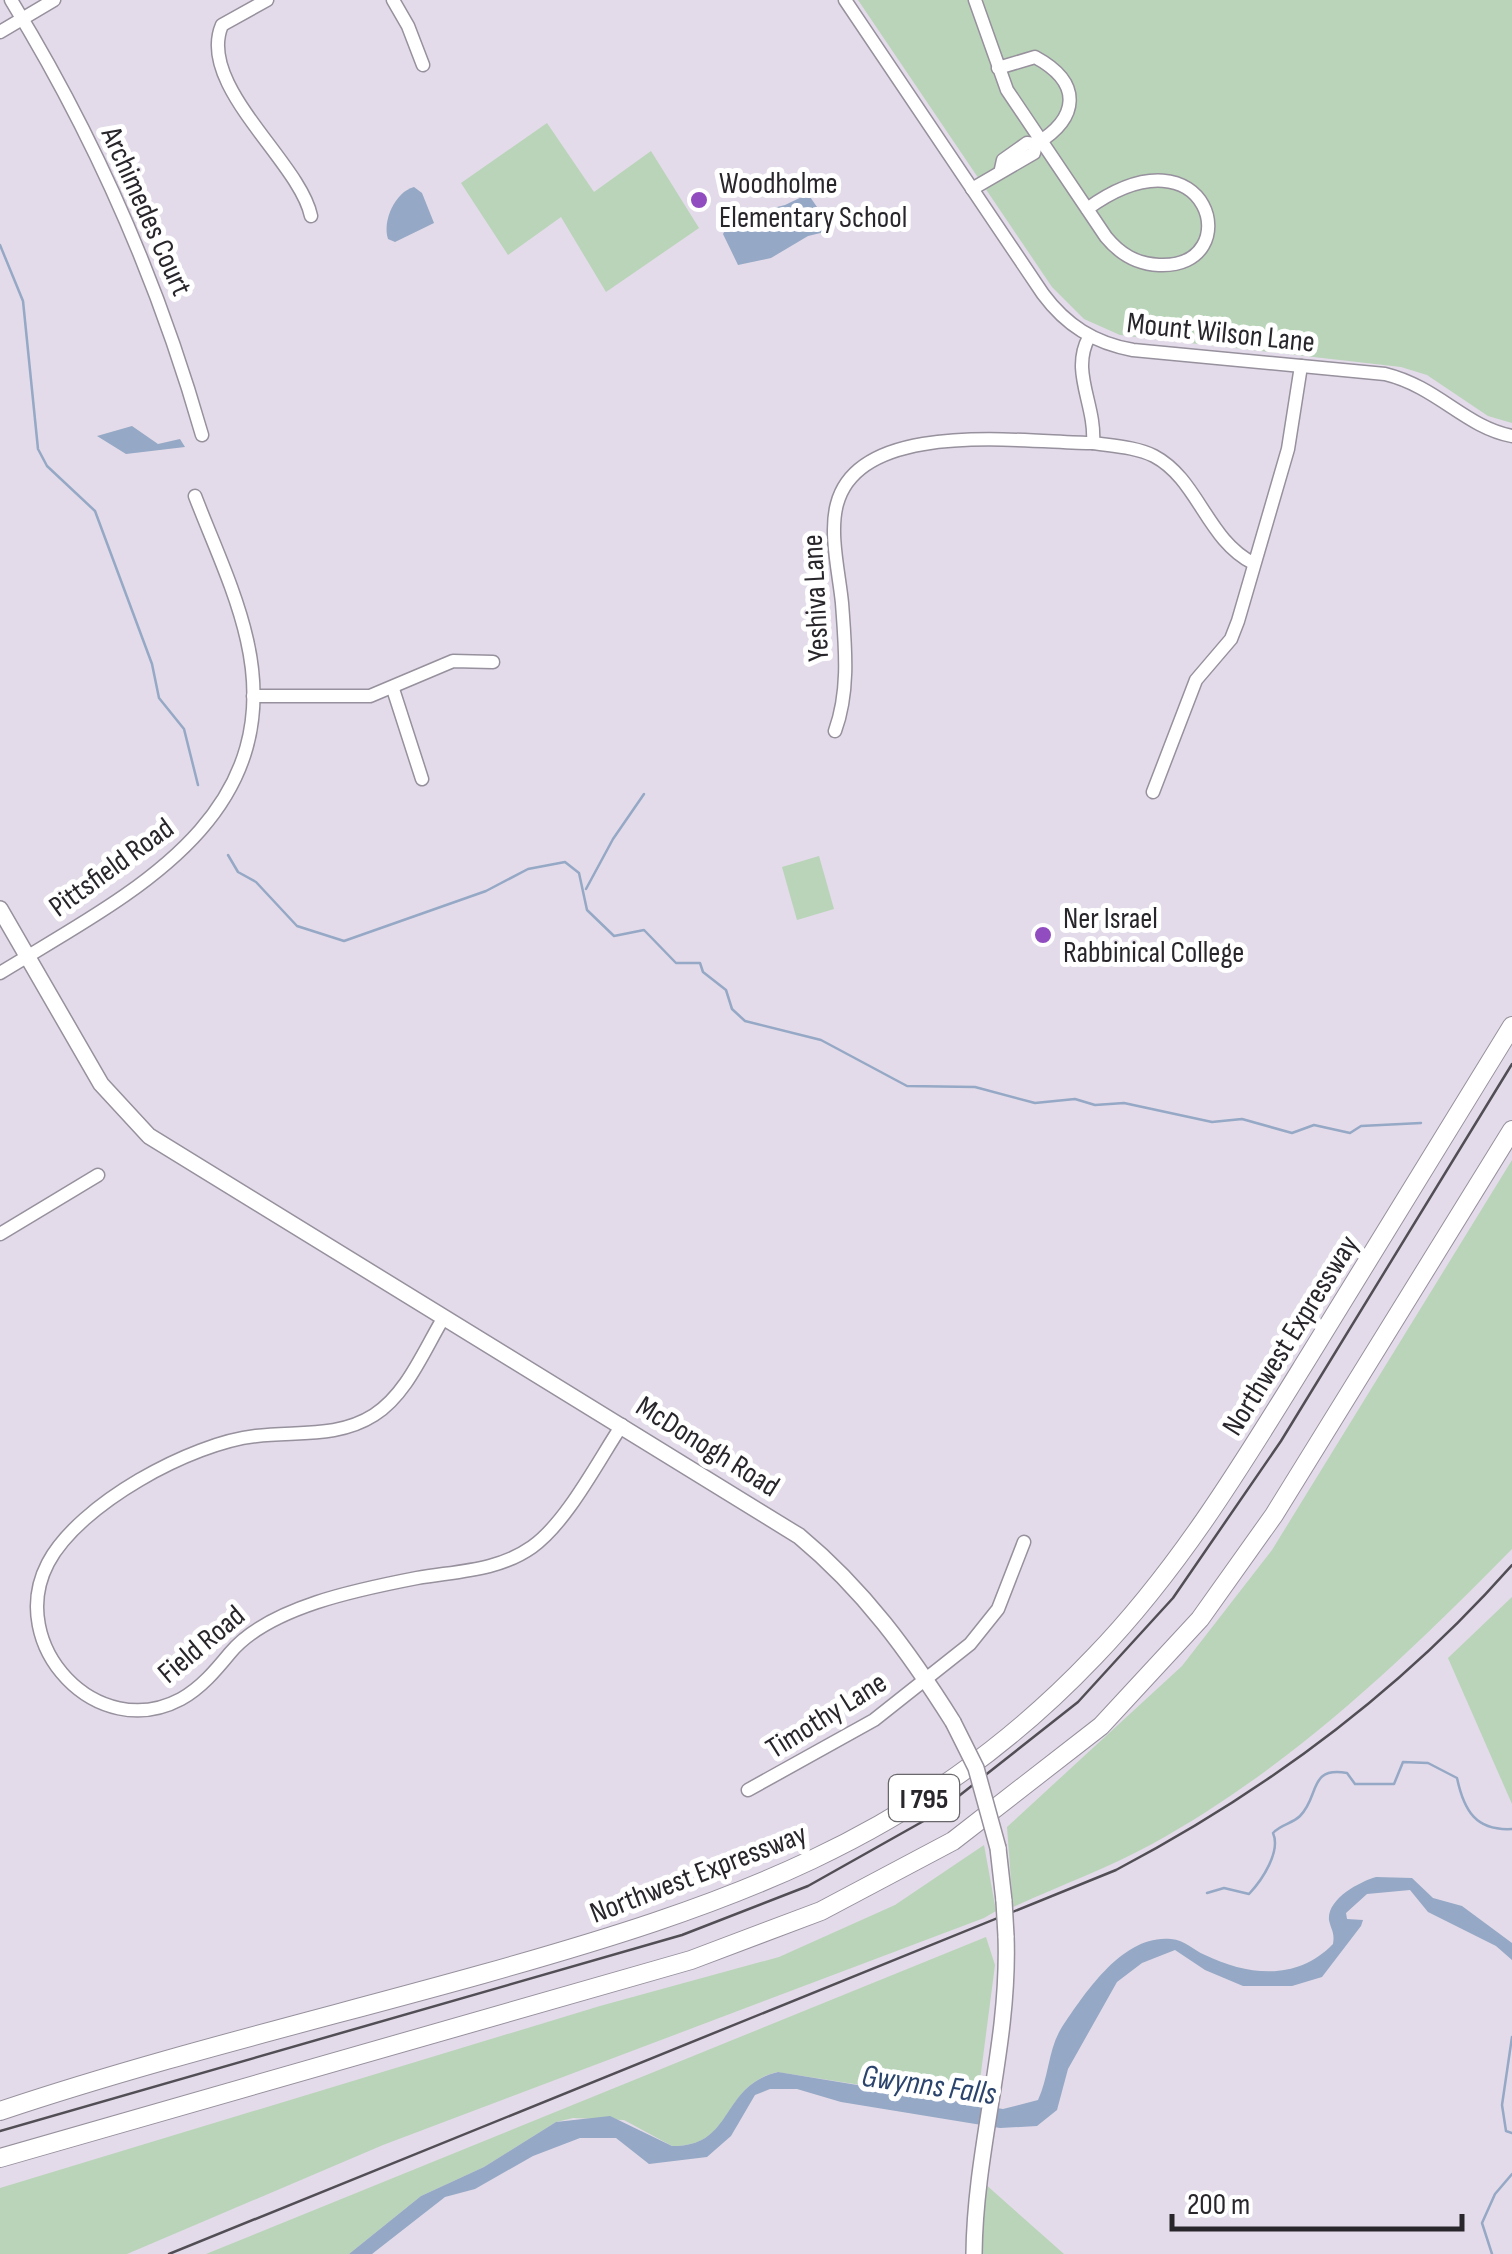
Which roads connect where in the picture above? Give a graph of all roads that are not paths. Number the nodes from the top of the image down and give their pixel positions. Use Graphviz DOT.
graph roads {
  1 [pos="11,0"];
  2 [pos="54,0"];
  3 [pos="267,0"];
  4 [pos="393,0"];
  5 [pos="844,0"];
  6 [pos="975,0"];
  7 [pos="22,17"];
  8 [pos="0,32"];
  9 [pos="423,65"];
  10 [pos="998,68"];
  11 [pos="1039,142"];
  12 [pos="972,189"];
  13 [pos="1087,209"];
  14 [pos="311,216"];
  15 [pos="1089,337"];
  16 [pos="1301,366"];
  17 [pos="202,436"];
  18 [pos="1512,436"];
  19 [pos="1094,443"];
  20 [pos="194,496"];
  21 [pos="1253,563"];
  22 [pos="493,662"];
  23 [pos="393,689"];
  24 [pos="253,696"];
  25 [pos="835,731"];
  26 [pos="422,779"];
  27 [pos="1152,792"];
  28 [pos="0,909"];
  29 [pos="28,956"];
  30 [pos="0,974"];
  31 [pos="1512,1026"];
  32 [pos="1512,1130"];
  33 [pos="98,1175"];
  34 [pos="0,1234"];
  35 [pos="444,1317"];
  36 [pos="622,1425"];
  37 [pos="1024,1542"];
  38 [pos="926,1678"];
  39 [pos="748,1790"];
  40 [pos="0,2112"];
  41 [pos="0,2158"];
  42 [pos="974,2254"];
  1 -- 7 [label="street, Archimedes Court"];
  2 -- 7 [label="street"];
  3 -- 14 [label="street"];
  4 -- 9 [label="street"];
  5 -- 12 [label="street, Mount Wilson Lane"];
  6 -- 10 [label="street"];
  7 -- 8 [label="street"];
  7 -- 17 [label="street, Archimedes Court"];
  10 -- 11 [label="street"];
  10 -- 11 [label="street"];
  11 -- 12 [label="street"];
  11 -- 13 [label="street"];
  12 -- 15 [label="street, Mount Wilson Lane"];
  13 -- 13 [label="street"];
  15 -- 16 [label="street, Mount Wilson Lane"];
  15 -- 19 [label="street"];
  16 -- 18 [label="street, Mount Wilson Lane"];
  16 -- 21 [label="street"];
  19 -- 21 [label="street, Yeshiva Lane"];
  19 -- 25 [label="street, Yeshiva Lane"];
  20 -- 24 [label="street, Pittsfield Road"];
  21 -- 27 [label="street"];
  22 -- 23 [label="street"];
  23 -- 24 [label="street"];
  23 -- 26 [label="street"];
  24 -- 29 [label="street, Pittsfield Road"];
  28 -- 29 [label="main road, McDonogh Road"];
  29 -- 30 [label="street, Pittsfield Road"];
  29 -- 35 [label="main road, McDonogh Road"];
  31 -- 40 [label="highway, Northwest Expressway / I 795"];
  32 -- 41 [label="highway, I 795"];
  33 -- 34 [label="street"];
  35 -- 36 [label="main road, McDonogh Road"];
  35 -- 36 [label="street, Field Road"];
  36 -- 38 [label="main road, McDonogh Road"];
  37 -- 38 [label="street, Timothy Lane"];
  38 -- 39 [label="street, Timothy Lane"];
  38 -- 42 [label="main road, McDonogh Road, bridge"];
}
